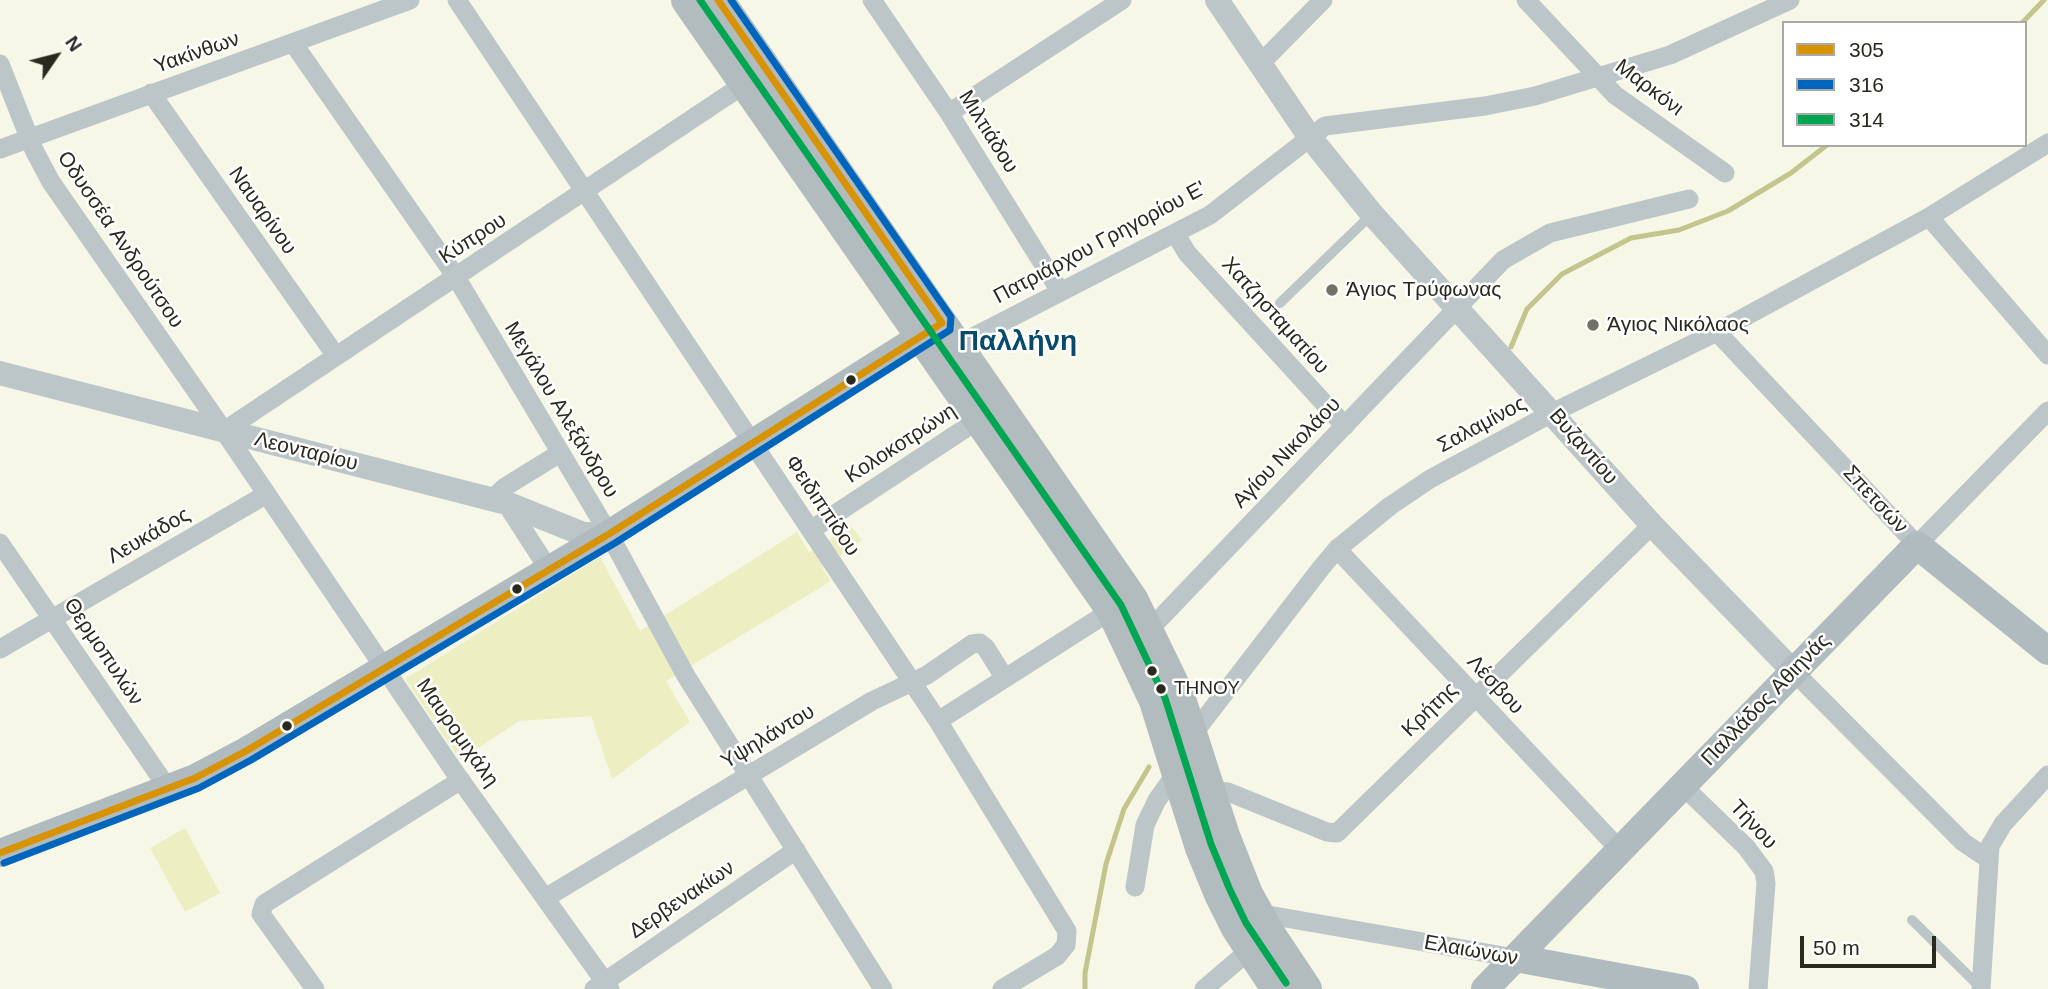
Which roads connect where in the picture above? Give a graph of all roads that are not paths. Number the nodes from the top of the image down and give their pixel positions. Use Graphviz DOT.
graph roads {
  1 [pos="410,0"];
  2 [pos="457,0"];
  3 [pos="687,0"];
  4 [pos="718,0"];
  5 [pos="1122,0"];
  6 [pos="1217,0"];
  7 [pos="1323,0"];
  8 [pos="1526,0"];
  9 [pos="1790,0"];
  10 [pos="877,2"];
  11 [pos="293,43"];
  12 [pos="0,64"];
  13 [pos="1259,65"];
  14 [pos="1597,78"];
  15 [pos="746,83"];
  16 [pos="151,93"];
  17 [pos="949,113"];
  18 [pos="1309,136"];
  19 [pos="29,139"];
  20 [pos="2048,143"];
  21 [pos="0,149"];
  22 [pos="1725,173"];
  23 [pos="588,191"];
  24 [pos="1689,200"];
  25 [pos="1372,214"];
  26 [pos="1929,217"];
  27 [pos="1175,233"];
  28 [pos="456,278"];
  29 [pos="1060,291"];
  30 [pos="1280,303"];
  31 [pos="1457,307"];
  32 [pos="1717,332"];
  33 [pos="940,340"];
  34 [pos="2048,355"];
  35 [pos="336,356"];
  36 [pos="0,373"];
  37 [pos="2048,411"];
  38 [pos="1554,412"];
  39 [pos="202,415"];
  40 [pos="981,418"];
  41 [pos="1345,426"];
  42 [pos="225,431"];
  43 [pos="753,444"];
  44 [pos="560,453"];
  45 [pos="267,495"];
  46 [pos="499,502"];
  47 [pos="1652,525"];
  48 [pos="811,530"];
  49 [pos="609,534"];
  50 [pos="0,543"];
  51 [pos="1917,545"];
  52 [pos="1337,549"];
  53 [pos="549,570"];
  54 [pos="1112,610"];
  55 [pos="53,618"];
  56 [pos="1149,630"];
  57 [pos="0,649"];
  58 [pos="2048,651"];
  59 [pos="384,668"];
  60 [pos="1794,672"];
  61 [pos="1004,677"];
  62 [pos="910,682"];
  63 [pos="1476,698"];
  64 [pos="939,721"];
  65 [pos="1193,734"];
  66 [pos="1177,772"];
  67 [pos="748,775"];
  68 [pos="2048,775"];
  69 [pos="461,780"];
  70 [pos="1683,786"];
  71 [pos="167,787"];
  72 [pos="1209,790"];
  73 [pos="796,850"];
  74 [pos="1620,850"];
  75 [pos="0,853"];
  76 [pos="1988,859"];
  77 [pos="1135,887"];
  78 [pos="547,897"];
  79 [pos="1257,913"];
  80 [pos="1912,920"];
  81 [pos="1251,949"];
  82 [pos="1515,958"];
  83 [pos="603,986"];
  84 [pos="1273,987"];
  85 [pos="1981,988"];
  86 [pos="315,989"];
  87 [pos="883,989"];
  88 [pos="1002,989"];
  89 [pos="1204,989"];
  90 [pos="1306,989"];
  91 [pos="1485,989"];
  92 [pos="1685,989"];
  93 [pos="1758,989"];
  1 -- 11 [label="street, Υακίνθων"];
  2 -- 23 [label="street, Φειδιππίδου"];
  3 -- 15 [label="main road"];
  4 -- 33 [label="main road"];
  5 -- 17 [label="street"];
  6 -- 13 [label="street, Βυζαντίου"];
  7 -- 13 [label="street"];
  8 -- 14 [label="street, Μαρκόνι"];
  9 -- 14 [label="street, Πατριάρχου Γρηγορίου Ε'"];
  10 -- 17 [label="street, Μιλτιάδου"];
  11 -- 16 [label="street, Υακίνθων"];
  11 -- 28 [label="street, Μεγάλου Αλεξάνδρου"];
  12 -- 19 [label="street, Οδυσσέα Ανδρούτσου"];
  13 -- 18 [label="street, Βυζαντίου"];
  14 -- 18 [label="street, Πατριάρχου Γρηγορίου Ε'"];
  14 -- 22 [label="street, Μαρκόνι"];
  15 -- 23 [label="street, Κύπρου"];
  15 -- 33 [label="main road"];
  16 -- 19 [label="street, Υακίνθων"];
  16 -- 35 [label="street, Ναυαρίνου"];
  17 -- 29 [label="street, Μιλτιάδου"];
  18 -- 25 [label="street, Βυζαντίου"];
  18 -- 27 [label="street, Πατριάρχου Γρηγορίου Ε'"];
  19 -- 21 [label="street, Υακίνθων"];
  19 -- 39 [label="street, Οδυσσέα Ανδρούτσου"];
  20 -- 26 [label="street, Σαλαμίνος"];
  23 -- 28 [label="street, Κύπρου"];
  23 -- 43 [label="street, Φειδιππίδου"];
  24 -- 31 [label="street, Αγίου Νικολάου"];
  25 -- 30 [label="lane"];
  25 -- 31 [label="street, Βυζαντίου"];
  26 -- 32 [label="street, Σαλαμίνος"];
  26 -- 34 [label="street"];
  27 -- 29 [label="street, Πατριάρχου Γρηγορίου Ε'"];
  27 -- 41 [label="street, Χατζησταματίου"];
  28 -- 35 [label="street, Κύπρου"];
  28 -- 44 [label="street, Μεγάλου Αλεξάνδρου"];
  29 -- 33 [label="street, Πατριάρχου Γρηγορίου Ε'"];
  31 -- 38 [label="street, Βυζαντίου"];
  31 -- 41 [label="street, Αγίου Νικολάου"];
  32 -- 38 [label="street, Σαλαμίνος"];
  32 -- 51 [label="street, Σπετσών"];
  33 -- 40 [label="main road"];
  33 -- 43 [label="main road"];
  33 -- 56 [label="main road"];
  35 -- 42 [label="street, Κύπρου"];
  36 -- 39 [label="street, Λεονταρίου"];
  37 -- 51 [label="street, Παλλάδος Αθιηνάς"];
  38 -- 47 [label="street, Βυζαντίου"];
  38 -- 52 [label="street, Σαλαμίνος"];
  39 -- 42 [label="street, Λεονταρίου"];
  40 -- 48 [label="street, Κολοκοτρώνη"];
  40 -- 54 [label="main road"];
  41 -- 56 [label="street, Αγίου Νικολάου"];
  42 -- 45 [label="street, Μαυρομιχάλη"];
  42 -- 46 [label="street, Λεονταρίου"];
  43 -- 48 [label="street, Φειδιππίδου"];
  43 -- 49 [label="main road"];
  44 -- 46 [label="street"];
  44 -- 49 [label="street, Μεγάλου Αλεξάνδρου"];
  45 -- 55 [label="street, Λευκάδος"];
  45 -- 59 [label="street, Μαυρομιχάλη"];
  46 -- 49 [label="street, Λεονταρίου"];
  46 -- 53 [label="street"];
  47 -- 60 [label="street, Βυζαντίου"];
  47 -- 63 [label="street, Κρήτης"];
  48 -- 62 [label="street, Φειδιππίδου"];
  49 -- 53 [label="main road"];
  49 -- 67 [label="street, Μεγάλου Αλεξάνδρου"];
  50 -- 55 [label="street, Θερμοπυλών"];
  51 -- 58 [label="main road, Σπετσών"];
  51 -- 60 [label="main road, Παλλάδος Αθιηνάς"];
  52 -- 63 [label="street, Λέσβου"];
  52 -- 65 [label="street, Σαλαμίνος"];
  53 -- 59 [label="main road"];
  54 -- 61 [label="street"];
  54 -- 66 [label="main road"];
  55 -- 57 [label="street, Λευκάδος"];
  55 -- 71 [label="street, Θερμοπυλών"];
  56 -- 65 [label="main road"];
  59 -- 69 [label="street, Μαυρομιχάλη"];
  59 -- 71 [label="main road"];
  60 -- 70 [label="main road, Παλλάδος Αθιηνάς"];
  60 -- 76 [label="street, Βυζαντίου"];
  61 -- 62 [label="street, Υψηλάντου"];
  61 -- 64 [label="street"];
  62 -- 64 [label="street, Φειδιππίδου"];
  62 -- 67 [label="street, Υψηλάντου"];
  63 -- 72 [label="street, Κρήτης"];
  63 -- 74 [label="street, Λέσβου"];
  64 -- 88 [label="street, Φειδιππίδου"];
  65 -- 72 [label="main road"];
  66 -- 77 [label="street"];
  66 -- 81 [label="main road"];
  67 -- 73 [label="street, Μεγάλου Αλεξάνδρου"];
  67 -- 78 [label="street, Υψηλάντου"];
  68 -- 76 [label="street"];
  69 -- 78 [label="street, Μαυρομιχάλη"];
  69 -- 86 [label="street"];
  70 -- 74 [label="main road, Παλλάδος Αθιηνάς"];
  70 -- 93 [label="street, Τήνου"];
  71 -- 75 [label="main road"];
  72 -- 79 [label="main road"];
  73 -- 83 [label="street, Δερβενακίων"];
  73 -- 87 [label="street, Μεγάλου Αλεξάνδρου"];
  74 -- 82 [label="main road, Παλλάδος Αθιηνάς"];
  76 -- 85 [label="street"];
  78 -- 83 [label="street, Μαυρομιχάλη"];
  79 -- 82 [label="street, Ελαιώνων"];
  79 -- 90 [label="main road"];
  80 -- 85 [label="lane"];
  81 -- 84 [label="main road"];
  81 -- 89 [label="street"];
  82 -- 91 [label="main road, Παλλάδος Αθιηνάς"];
  82 -- 92 [label="main road, Ελαιώνων"];
}
